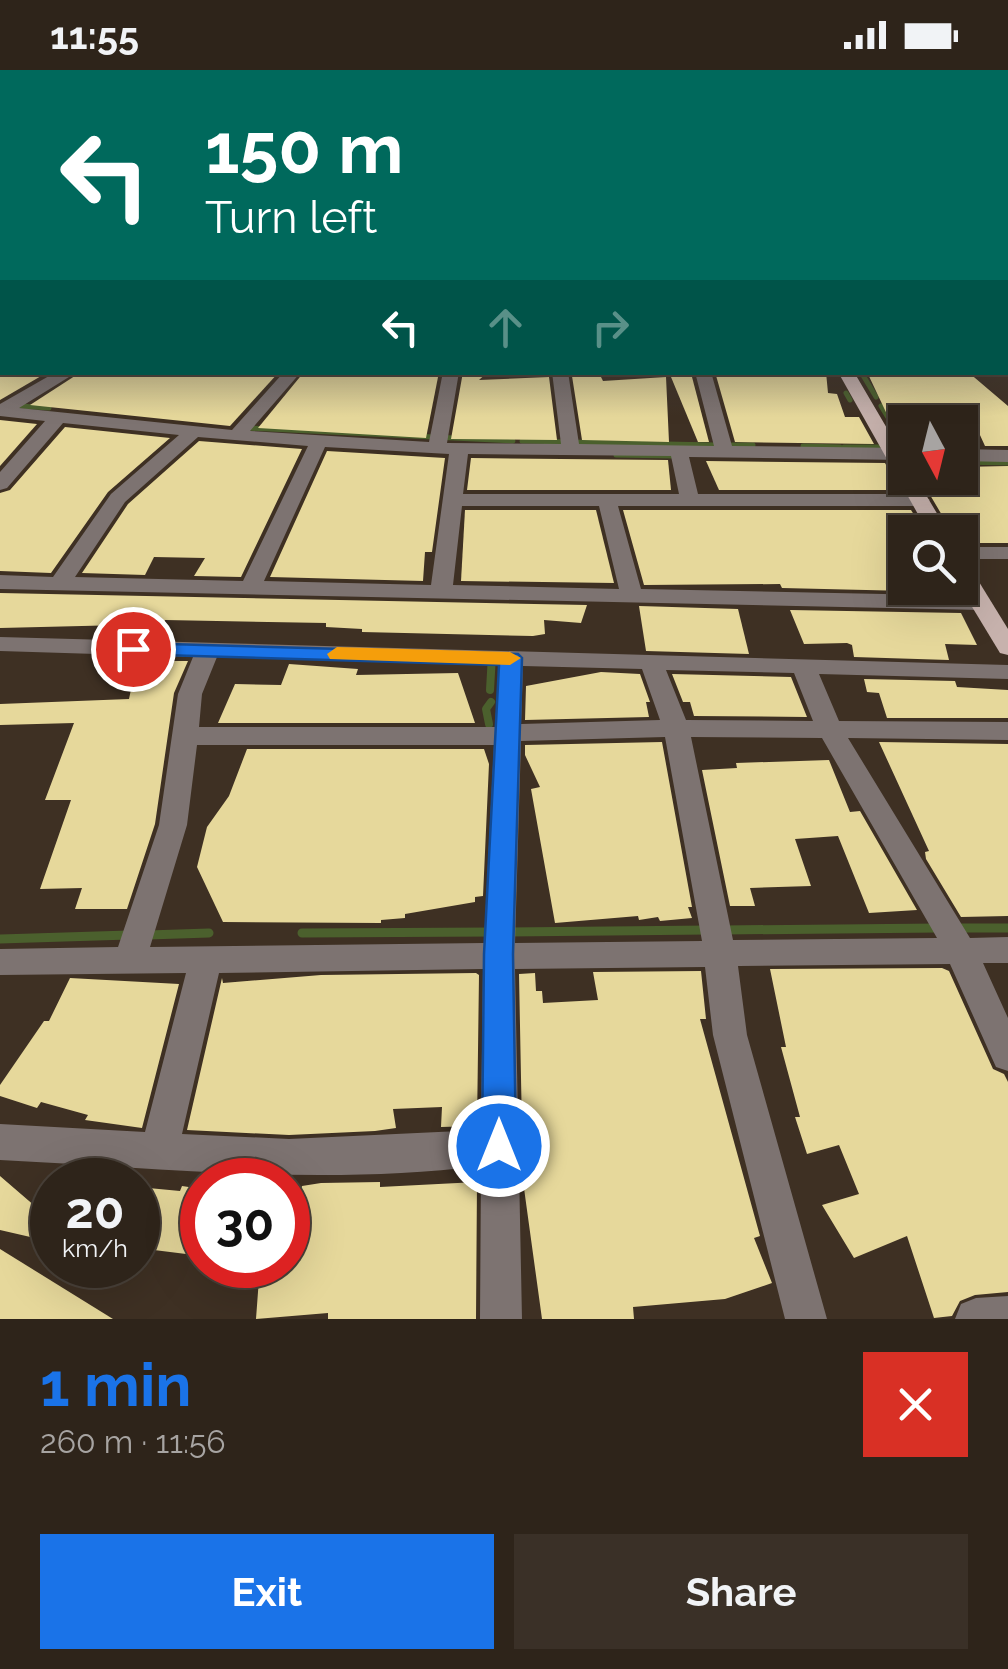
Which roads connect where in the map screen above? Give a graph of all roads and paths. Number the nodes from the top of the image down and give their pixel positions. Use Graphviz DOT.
graph roads {
  1 [pos="63,375"];
  2 [pos="285,375"];
  3 [pos="451,375"];
  4 [pos="560,375"];
  5 [pos="704,375"];
  6 [pos="848,375"];
  7 [pos="1,411"];
  8 [pos="60,415"];
  9 [pos="195,431"];
  10 [pos="236,436"];
  11 [pos="888,437"];
  12 [pos="318,442"];
  13 [pos="448,449"];
  14 [pos="570,450"];
  15 [pos="678,452"];
  16 [pos="725,452"];
  17 [pos="888,454"];
  18 [pos="978,455"];
  19 [pos="1008,456"];
  20 [pos="0,484"];
  21 [pos="917,495"];
  22 [pos="452,500"];
  23 [pos="607,500"];
  24 [pos="690,500"];
  25 [pos="920,500"];
  26 [pos="928,515"];
  27 [pos="1008,553"];
  28 [pos="978,554"];
  29 [pos="0,582"];
  30 [pos="60,584"];
  31 [pos="250,588"];
  32 [pos="442,592"];
  33 [pos="632,597"];
  34 [pos="978,598"];
  35 [pos="981,603"];
  36 [pos="0,644"];
  37 [pos="1008,648"];
  38 [pos="207,651"];
  39 [pos="511,658"];
  40 [pos="651,662"];
  41 [pos="803,665"];
  42 [pos="1008,672"];
  43 [pos="677,730"];
  44 [pos="830,730"];
  45 [pos="1008,731"];
  46 [pos="506,733"];
  47 [pos="185,736"];
  48 [pos="1008,950"];
  49 [pos="961,951"];
  50 [pos="720,952"];
  51 [pos="499,954"];
  52 [pos="206,959"];
  53 [pos="130,960"];
  54 [pos="2,968"];
  55 [pos="1008,1056"];
  56 [pos="0,1142"];
  57 [pos="499,1146"];
  58 [pos="158,1150"];
  59 [pos="1008,1317"];
  60 [pos="501,1319"];
  61 [pos="806,1319"];
  62 [pos="976,1319"];
  1 -- 7 [label="street"];
  2 -- 10 [label="street"];
  3 -- 13 [label="street"];
  4 -- 14 [label="street"];
  5 -- 16 [label="street"];
  6 -- 11 [label="main road"];
  7 -- 8 [label="street"];
  8 -- 9 [label="street"];
  8 -- 20 [label="street"];
  9 -- 10 [label="street"];
  9 -- 30 [label="street"];
  10 -- 12 [label="street"];
  12 -- 13 [label="street"];
  12 -- 31 [label="street"];
  13 -- 14 [label="street"];
  13 -- 22 [label="street"];
  14 -- 15 [label="street"];
  15 -- 16 [label="street"];
  15 -- 24 [label="street"];
  16 -- 17 [label="street"];
  18 -- 19 [label="street"];
  21 -- 25 [label="main road"];
  22 -- 23 [label="street"];
  22 -- 32 [label="street"];
  23 -- 24 [label="street"];
  23 -- 33 [label="street"];
  24 -- 25 [label="street"];
  25 -- 26 [label="main road"];
  27 -- 28 [label="street"];
  29 -- 30 [label="street"];
  30 -- 31 [label="street"];
  31 -- 32 [label="street"];
  32 -- 33 [label="street"];
  33 -- 35 [label="street"];
  34 -- 35 [label="main road"];
  35 -- 37 [label="main road"];
  36 -- 38 [label="street"];
  38 -- 39 [label="street"];
  38 -- 47 [label="street"];
  39 -- 40 [label="street"];
  39 -- 46 [label="street"];
  40 -- 41 [label="street"];
  40 -- 43 [label="street"];
  41 -- 42 [label="street"];
  41 -- 44 [label="street"];
  43 -- 44 [label="street"];
  43 -- 46 [label="street"];
  43 -- 50 [label="street"];
  44 -- 45 [label="street"];
  44 -- 49 [label="street"];
  46 -- 47 [label="street"];
  46 -- 51 [label="street"];
  47 -- 53 [label="street"];
  48 -- 49 [label="street"];
  49 -- 50 [label="street"];
  49 -- 55 [label="street"];
  50 -- 51 [label="street"];
  50 -- 61 [label="street"];
  51 -- 52 [label="street"];
  51 -- 57 [label="street"];
  52 -- 53 [label="street"];
  52 -- 58 [label="street"];
  53 -- 54 [label="street"];
  56 -- 58 [label="street"];
  57 -- 58 [label="street"];
  57 -- 60 [label="street"];
  59 -- 62 [label="street"];
}
